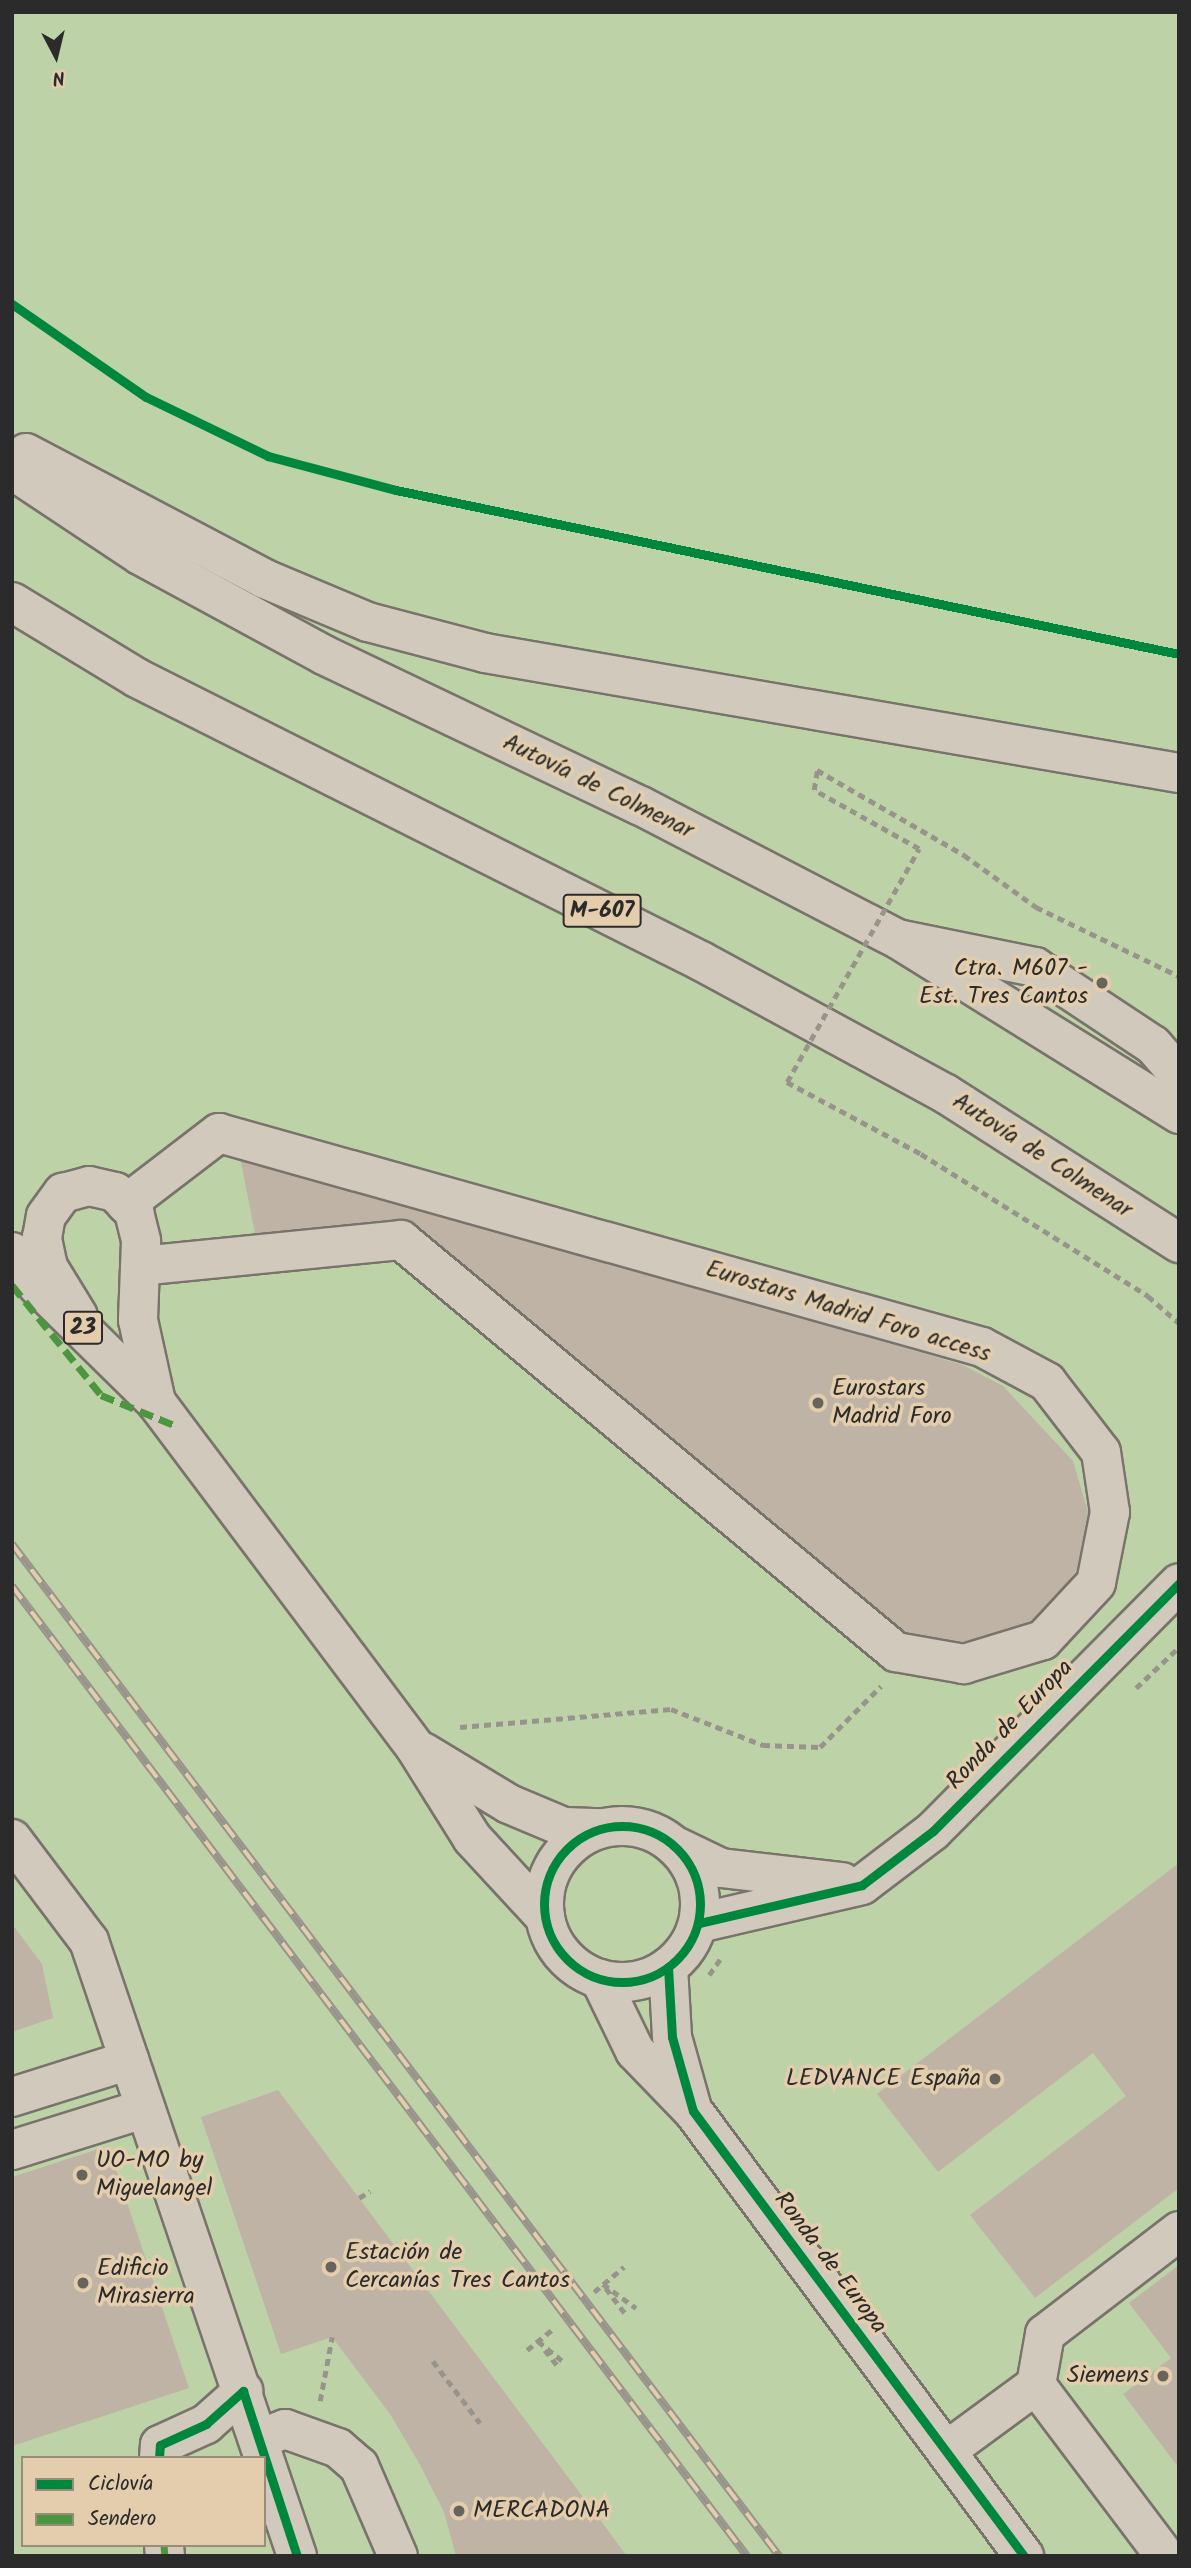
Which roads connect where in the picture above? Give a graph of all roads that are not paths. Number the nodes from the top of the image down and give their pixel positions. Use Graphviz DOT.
graph roads {
  1 [pos="12,446"];
  2 [pos="12,470"];
  3 [pos="12,603"];
  4 [pos="1179,773"];
  5 [pos="898,939"];
  6 [pos="1179,1075"];
  7 [pos="1179,1114"];
  8 [pos="126,1204"];
  9 [pos="1179,1243"];
  10 [pos="12,1252"];
  11 [pos="140,1266"];
  12 [pos="88,1333"];
  13 [pos="156,1402"];
  14 [pos="1179,1583"];
  15 [pos="415,1747"];
  16 [pos="601,1828"];
  17 [pos="12,1839"];
  18 [pos="677,1847"];
  19 [pos="862,1885"];
  20 [pos="545,1917"];
  21 [pos="699,1923"];
  22 [pos="668,1967"];
  23 [pos="600,1979"];
  24 [pos="129,2060"];
  25 [pos="12,2097"];
  26 [pos="144,2109"];
  27 [pos="693,2111"];
  28 [pos="12,2150"];
  29 [pos="1179,2231"];
  30 [pos="1036,2385"];
  31 [pos="243,2391"];
  32 [pos="258,2439"];
  33 [pos="947,2451"];
  34 [pos="159,2456"];
  35 [pos="264,2456"];
  36 [pos="266,2463"];
  37 [pos="297,2556"];
  38 [pos="398,2556"];
  39 [pos="1024,2556"];
  40 [pos="1166,2556"];
  1 -- 4 [label="main road"];
  2 -- 5 [label="main road, Autovía de Colmenar"];
  3 -- 9 [label="main road, Autovía de Colmenar / M-607"];
  5 -- 6 [label="main road"];
  5 -- 7 [label="main road, Autovía de Colmenar"];
  8 -- 11 [label="main road"];
  8 -- 11 [label="main road, Eurostars Madrid Foro access"];
  8 -- 12 [label="main road"];
  10 -- 12 [label="main road, 23"];
  11 -- 13 [label="main road"];
  12 -- 13 [label="main road, 23"];
  13 -- 15 [label="main road"];
  14 -- 19 [label="main road, Ronda de Europa"];
  15 -- 16 [label="main road"];
  15 -- 20 [label="main road"];
  16 -- 18 [label="main road"];
  16 -- 20 [label="main road"];
  17 -- 24 [label="main road"];
  18 -- 19 [label="main road"];
  18 -- 21 [label="main road"];
  19 -- 21 [label="main road, Ronda de Europa"];
  20 -- 23 [label="main road"];
  21 -- 22 [label="main road"];
  22 -- 23 [label="main road"];
  22 -- 27 [label="main road, Ronda de Europa"];
  23 -- 27 [label="main road, Ronda de Europa"];
  24 -- 25 [label="main road"];
  24 -- 26 [label="main road"];
  26 -- 28 [label="main road"];
  26 -- 31 [label="main road"];
  27 -- 33 [label="main road, Ronda de Europa"];
  29 -- 30 [label="main road"];
  30 -- 33 [label="main road"];
  30 -- 40 [label="main road"];
  31 -- 32 [label="main road"];
  31 -- 34 [label="main road"];
  32 -- 35 [label="main road"];
  32 -- 38 [label="main road"];
  33 -- 39 [label="main road, Ronda de Europa"];
  36 -- 37 [label="main road"];
}
